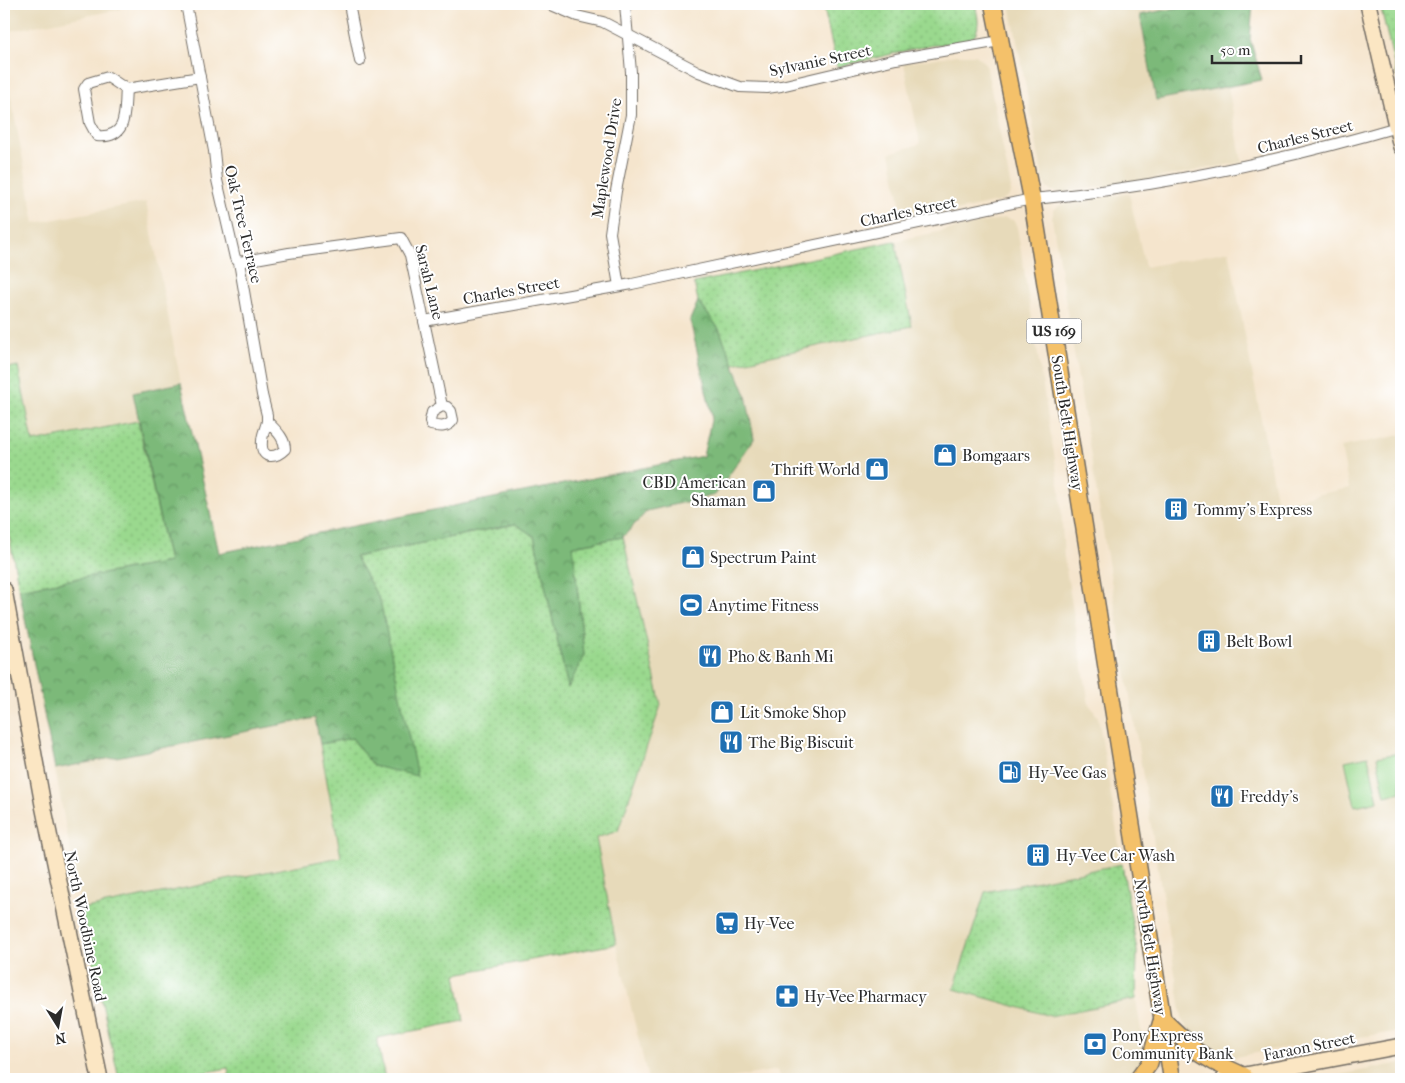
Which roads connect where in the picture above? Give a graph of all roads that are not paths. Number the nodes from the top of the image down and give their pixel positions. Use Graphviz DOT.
graph roads {
  1 [pos="186,4"];
  2 [pos="350,4"];
  3 [pos="549,4"];
  4 [pos="625,4"];
  5 [pos="993,4"];
  6 [pos="1368,4"];
  7 [pos="627,34"];
  8 [pos="1000,40"];
  9 [pos="360,61"];
  10 [pos="200,77"];
  11 [pos="126,89"];
  12 [pos="1397,127"];
  13 [pos="1401,146"];
  14 [pos="1032,199"];
  15 [pos="239,262"];
  16 [pos="619,286"];
  17 [pos="424,321"];
  18 [pos="442,406"];
  19 [pos="266,421"];
  20 [pos="4,590"];
  21 [pos="1108,666"];
  22 [pos="1162,1019"];
  23 [pos="1401,1046"];
  24 [pos="1242,1077"];
  25 [pos="100,1079"];
  26 [pos="1138,1079"];
  27 [pos="1172,1079"];
  28 [pos="1224,1079"];
  1 -- 10 [label="street, Oak Tree Terrace"];
  2 -- 9 [label="street"];
  3 -- 7 [label="street, Sylvanie Street"];
  4 -- 7 [label="street, Maplewood Drive"];
  5 -- 8 [label="main road, South Belt Highway / US 169"];
  6 -- 12 [label="street"];
  7 -- 8 [label="street, Sylvanie Street"];
  7 -- 16 [label="street, Maplewood Drive"];
  8 -- 14 [label="main road, South Belt Highway / US 169"];
  10 -- 11 [label="street"];
  10 -- 15 [label="street, Oak Tree Terrace"];
  11 -- 11 [label="street"];
  12 -- 13 [label="street"];
  12 -- 14 [label="street, Charles Street"];
  14 -- 16 [label="street, Charles Street"];
  14 -- 21 [label="main road, South Belt Highway / US 169"];
  15 -- 17 [label="street, Sarah Lane"];
  15 -- 19 [label="street, Oak Tree Terrace"];
  16 -- 17 [label="street, Charles Street"];
  17 -- 18 [label="street, Sarah Lane"];
  20 -- 25 [label="street, North Woodbine Road"];
  21 -- 22 [label="main road, North Belt Highway / US 169"];
  22 -- 24 [label="main road"];
  22 -- 26 [label="main road"];
  22 -- 27 [label="main road, North Belt Highway / US 169"];
  23 -- 24 [label="street, Faraon Street"];
  24 -- 28 [label="street, Faraon Street"];
}
